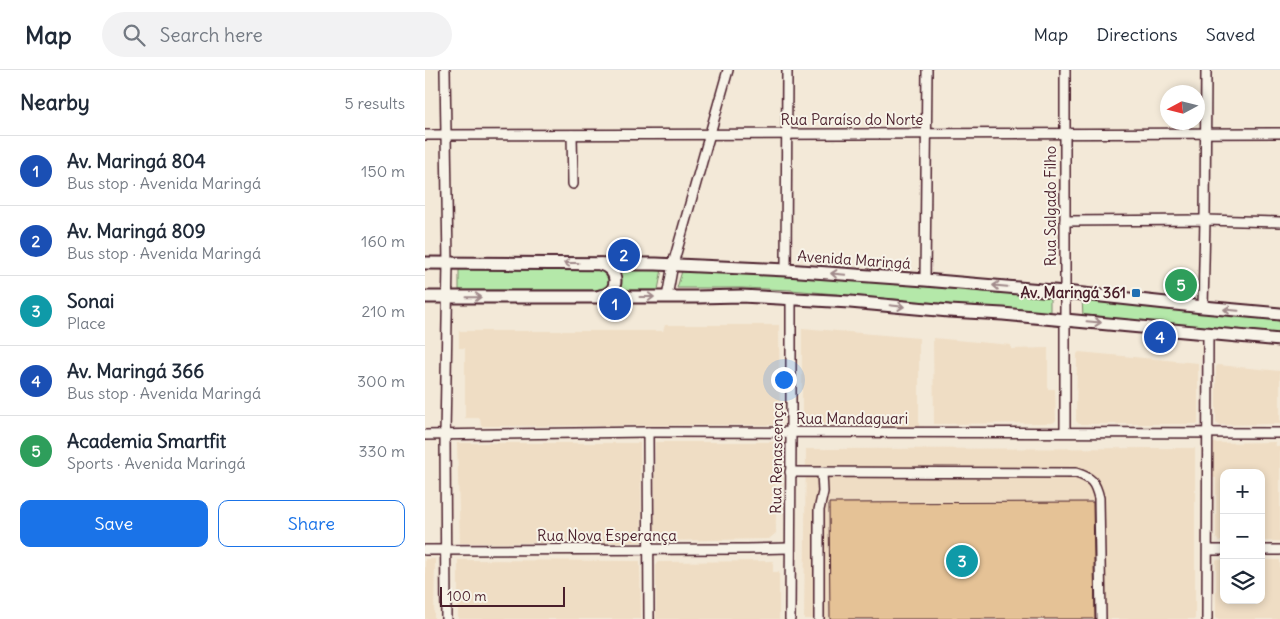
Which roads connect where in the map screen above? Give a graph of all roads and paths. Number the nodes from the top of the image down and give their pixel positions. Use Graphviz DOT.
graph roads {
  1 [pos="445,70"];
  2 [pos="728,70"];
  3 [pos="787,70"];
  4 [pos="927,70"];
  5 [pos="1065,70"];
  6 [pos="1206,70"];
  7 [pos="927,133"];
  8 [pos="1205,133"];
  9 [pos="1280,133"];
  10 [pos="572,134"];
  11 [pos="709,134"];
  12 [pos="787,134"];
  13 [pos="1065,134"];
  14 [pos="425,135"];
  15 [pos="446,135"];
  16 [pos="573,184"];
  17 [pos="1205,220"];
  18 [pos="1065,221"];
  19 [pos="1280,222"];
  20 [pos="425,263"];
  21 [pos="447,263"];
  22 [pos="600,263"];
  23 [pos="673,264"];
  24 [pos="786,270"];
  25 [pos="925,280"];
  26 [pos="1065,292"];
  27 [pos="425,297"];
  28 [pos="447,297"];
  29 [pos="598,297"];
  30 [pos="667,297"];
  31 [pos="791,298"];
  32 [pos="1203,307"];
  33 [pos="1280,314"];
  34 [pos="1065,320"];
  35 [pos="1208,333"];
  36 [pos="1280,340"];
  37 [pos="648,432"];
  38 [pos="1065,432"];
  39 [pos="1208,432"];
  40 [pos="791,433"];
  41 [pos="1280,433"];
  42 [pos="425,435"];
  43 [pos="445,435"];
  44 [pos="790,472"];
  45 [pos="822,472"];
  46 [pos="789,548"];
  47 [pos="425,550"];
  48 [pos="446,550"];
  49 [pos="648,550"];
  50 [pos="1208,550"];
  51 [pos="1220,550"];
  52 [pos="1265,550"];
  53 [pos="1280,550"];
  54 [pos="446,619"];
  55 [pos="649,619"];
  56 [pos="789,619"];
  57 [pos="819,619"];
  58 [pos="1101,619"];
  59 [pos="1207,619"];
  1 -- 15 [label="street"];
  2 -- 11 [label="street"];
  3 -- 12 [label="street"];
  4 -- 7 [label="street"];
  5 -- 13 [label="street, Rua Salgado Filho"];
  6 -- 8 [label="street"];
  7 -- 12 [label="street, Rua Paraíso do Norte"];
  7 -- 13 [label="street, Rua Paraíso do Norte"];
  7 -- 25 [label="street"];
  8 -- 9 [label="street, Rua Paraíso do Norte"];
  8 -- 13 [label="street, Rua Paraíso do Norte"];
  8 -- 17 [label="street"];
  10 -- 11 [label="street, Rua Paraíso do Norte"];
  10 -- 15 [label="street, Rua Paraíso do Norte"];
  10 -- 16 [label="street"];
  11 -- 12 [label="street, Rua Paraíso do Norte"];
  11 -- 23 [label="street"];
  12 -- 24 [label="street"];
  13 -- 18 [label="street, Rua Salgado Filho"];
  14 -- 15 [label="street, Rua Paraíso do Norte"];
  15 -- 21 [label="street"];
  17 -- 18 [label="street"];
  17 -- 19 [label="street"];
  17 -- 32 [label="street"];
  18 -- 26 [label="street, Rua Salgado Filho"];
  20 -- 21 [label="main road, Avenida Maringá"];
  22 -- 21 [label="main road, Avenida Maringá, one-way"];
  21 -- 28 [label="street"];
  22 -- 23 [label="main road, Avenida Maringá"];
  22 -- 29 [label="main road"];
  23 -- 24 [label="main road, Avenida Maringá"];
  23 -- 30 [label="street"];
  25 -- 24 [label="main road, Avenida Maringá, one-way"];
  26 -- 25 [label="main road, Avenida Maringá, one-way"];
  26 -- 32 [label="main road, Avenida Maringá"];
  26 -- 34 [label="street, Rua Salgado Filho"];
  27 -- 28 [label="main road"];
  28 -- 29 [label="main road, one-way"];
  28 -- 43 [label="street"];
  29 -- 30 [label="main road, one-way"];
  30 -- 31 [label="main road"];
  31 -- 34 [label="main road, one-way"];
  31 -- 40 [label="street, Rua Renascença"];
  33 -- 32 [label="main road, Avenida Maringá, one-way"];
  34 -- 35 [label="main road, one-way"];
  34 -- 38 [label="street, Rua Salgado Filho"];
  35 -- 36 [label="main road"];
  35 -- 39 [label="street"];
  37 -- 40 [label="street, Rua Mandaguari"];
  37 -- 43 [label="street, Rua Mandaguari"];
  37 -- 49 [label="street"];
  38 -- 39 [label="street, Rua Mandaguari"];
  38 -- 40 [label="street, Rua Mandaguari"];
  39 -- 41 [label="street, Rua Mandaguari"];
  39 -- 50 [label="street"];
  40 -- 44 [label="street, Rua Renascença"];
  42 -- 43 [label="street, Rua Mandaguari"];
  43 -- 48 [label="street"];
  44 -- 45 [label="street"];
  44 -- 46 [label="street, Rua Renascença"];
  45 -- 57 [label="street"];
  45 -- 58 [label="street"];
  46 -- 49 [label="street, Rua Nova Esperança"];
  46 -- 56 [label="street, Rua Renascença"];
  47 -- 48 [label="street, Rua Nova Esperança"];
  48 -- 49 [label="street, Rua Nova Esperança"];
  48 -- 54 [label="street"];
  49 -- 55 [label="street"];
  50 -- 51 [label="street"];
  50 -- 59 [label="street"];
  52 -- 53 [label="street"];
}
